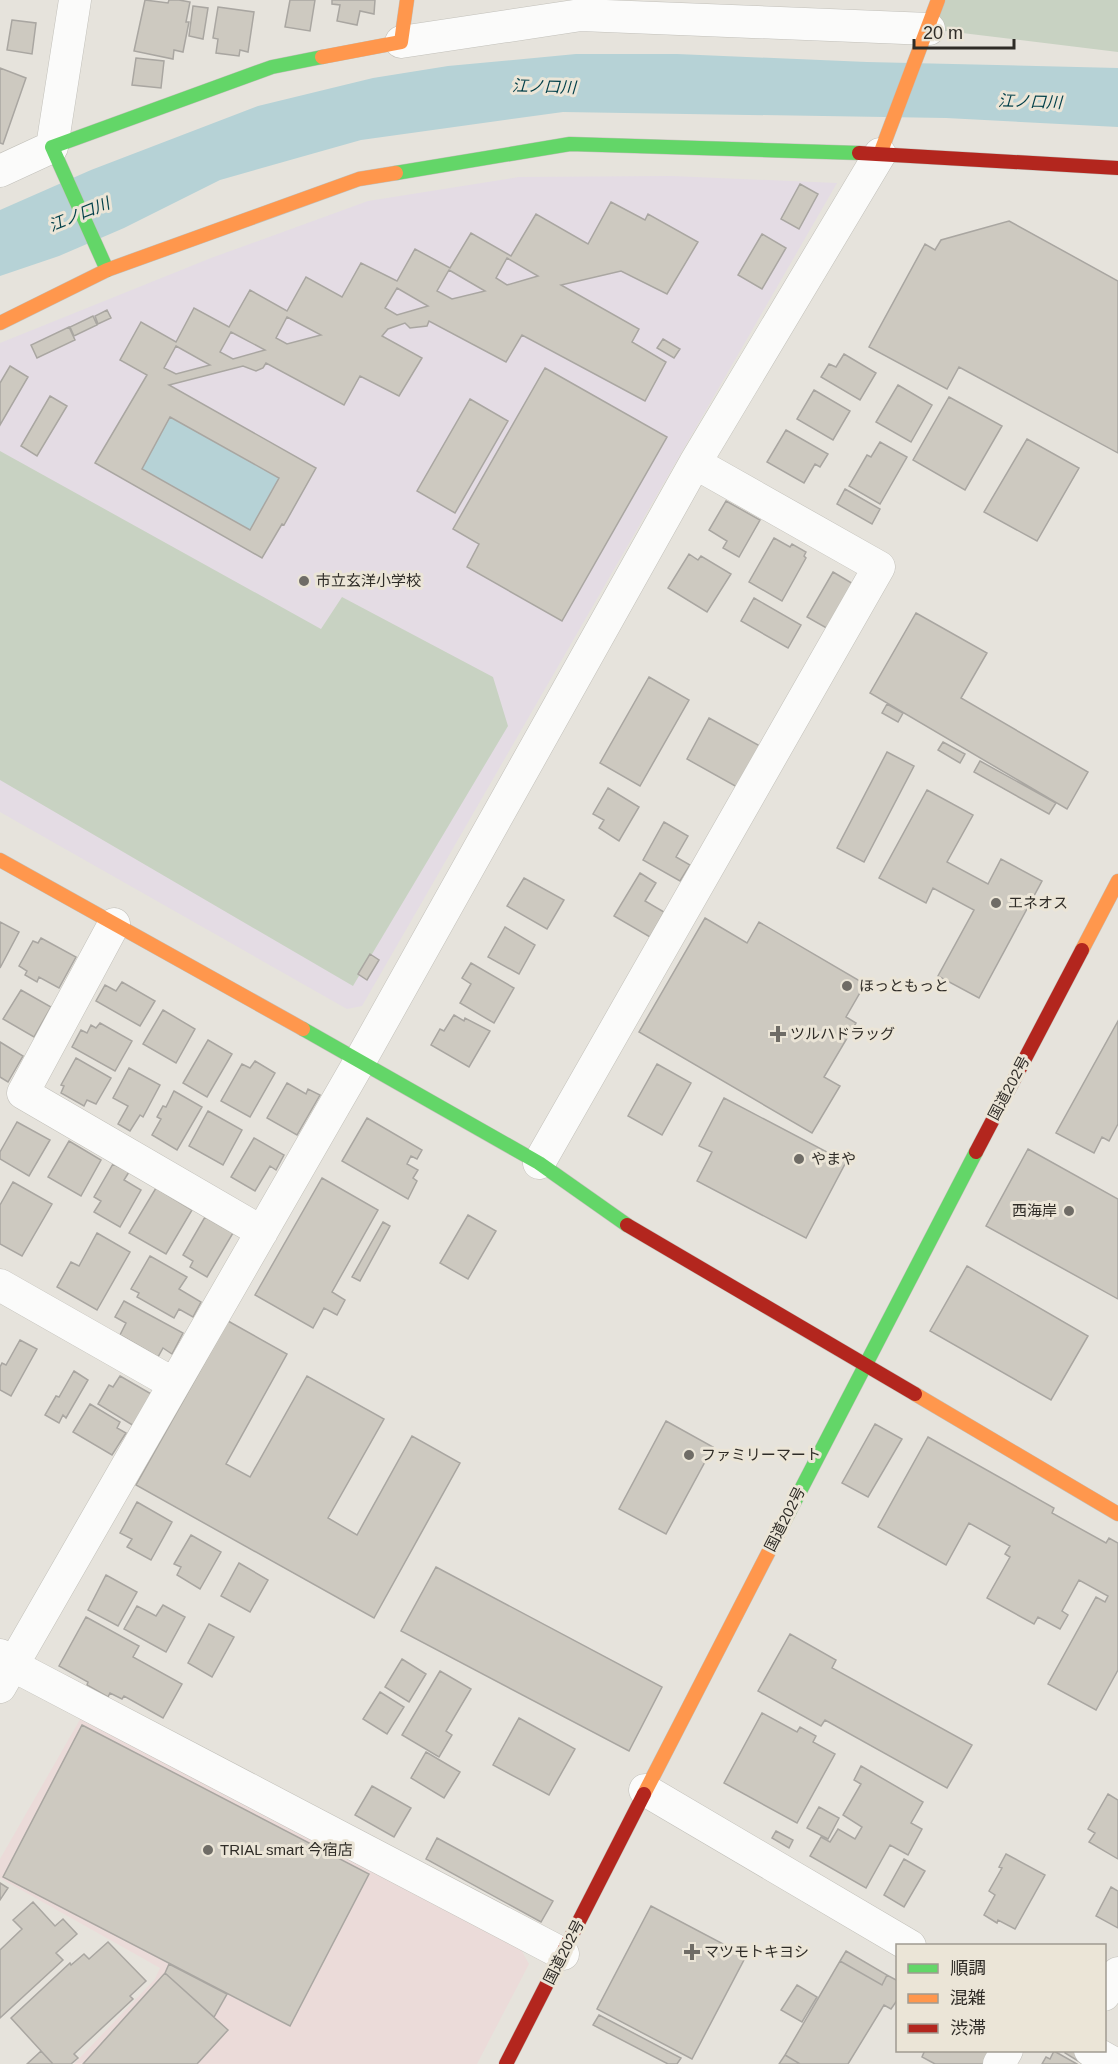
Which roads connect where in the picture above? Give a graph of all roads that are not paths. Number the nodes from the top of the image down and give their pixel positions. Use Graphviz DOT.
graph roads {
  1 [pos="75,0"];
  2 [pos="407,0"];
  3 [pos="939,0"];
  4 [pos="929,29"];
  5 [pos="401,42"];
  6 [pos="52,147"];
  7 [pos="879,154"];
  8 [pos="1118,168"];
  9 [pos="0,171"];
  10 [pos="107,270"];
  11 [pos="0,323"];
  12 [pos="695,463"];
  13 [pos="0,860"];
  14 [pos="1118,881"];
  15 [pos="114,924"];
  16 [pos="360,1061"];
  17 [pos="539,1163"];
  18 [pos="261,1232"];
  19 [pos="0,1285"];
  20 [pos="864,1365"];
  21 [pos="174,1384"];
  22 [pos="1118,1514"];
  23 [pos="4,1669"];
  24 [pos="645,1790"];
  25 [pos="907,1944"];
  26 [pos="563,1954"];
  27 [pos="1118,1973"];
  28 [pos="1106,1992"];
  29 [pos="1094,2052"];
  30 [pos="506,2064"];
  31 [pos="1115,2064"];
  1 -- 6 [label="street"];
  2 -- 5 [label="main road"];
  3 -- 4 [label="main road"];
  4 -- 5 [label="street"];
  4 -- 7 [label="main road"];
  5 -- 6 [label="main road"];
  6 -- 9 [label="street"];
  6 -- 10 [label="main road"];
  7 -- 8 [label="main road"];
  7 -- 10 [label="main road"];
  7 -- 12 [label="street"];
  10 -- 11 [label="main road"];
  12 -- 16 [label="street"];
  12 -- 17 [label="street"];
  13 -- 15 [label="main road"];
  14 -- 20 [label="main road, 国道202号"];
  15 -- 16 [label="main road"];
  15 -- 18 [label="street"];
  16 -- 17 [label="main road"];
  16 -- 18 [label="street"];
  17 -- 20 [label="main road"];
  18 -- 21 [label="street"];
  19 -- 21 [label="street"];
  20 -- 22 [label="main road"];
  20 -- 24 [label="main road, 国道202号"];
  21 -- 23 [label="street"];
  23 -- 26 [label="street"];
  24 -- 25 [label="street"];
  24 -- 26 [label="main road, 国道202号"];
  26 -- 30 [label="main road, 国道202号"];
  27 -- 28 [label="street"];
  29 -- 31 [label="street"];
}
